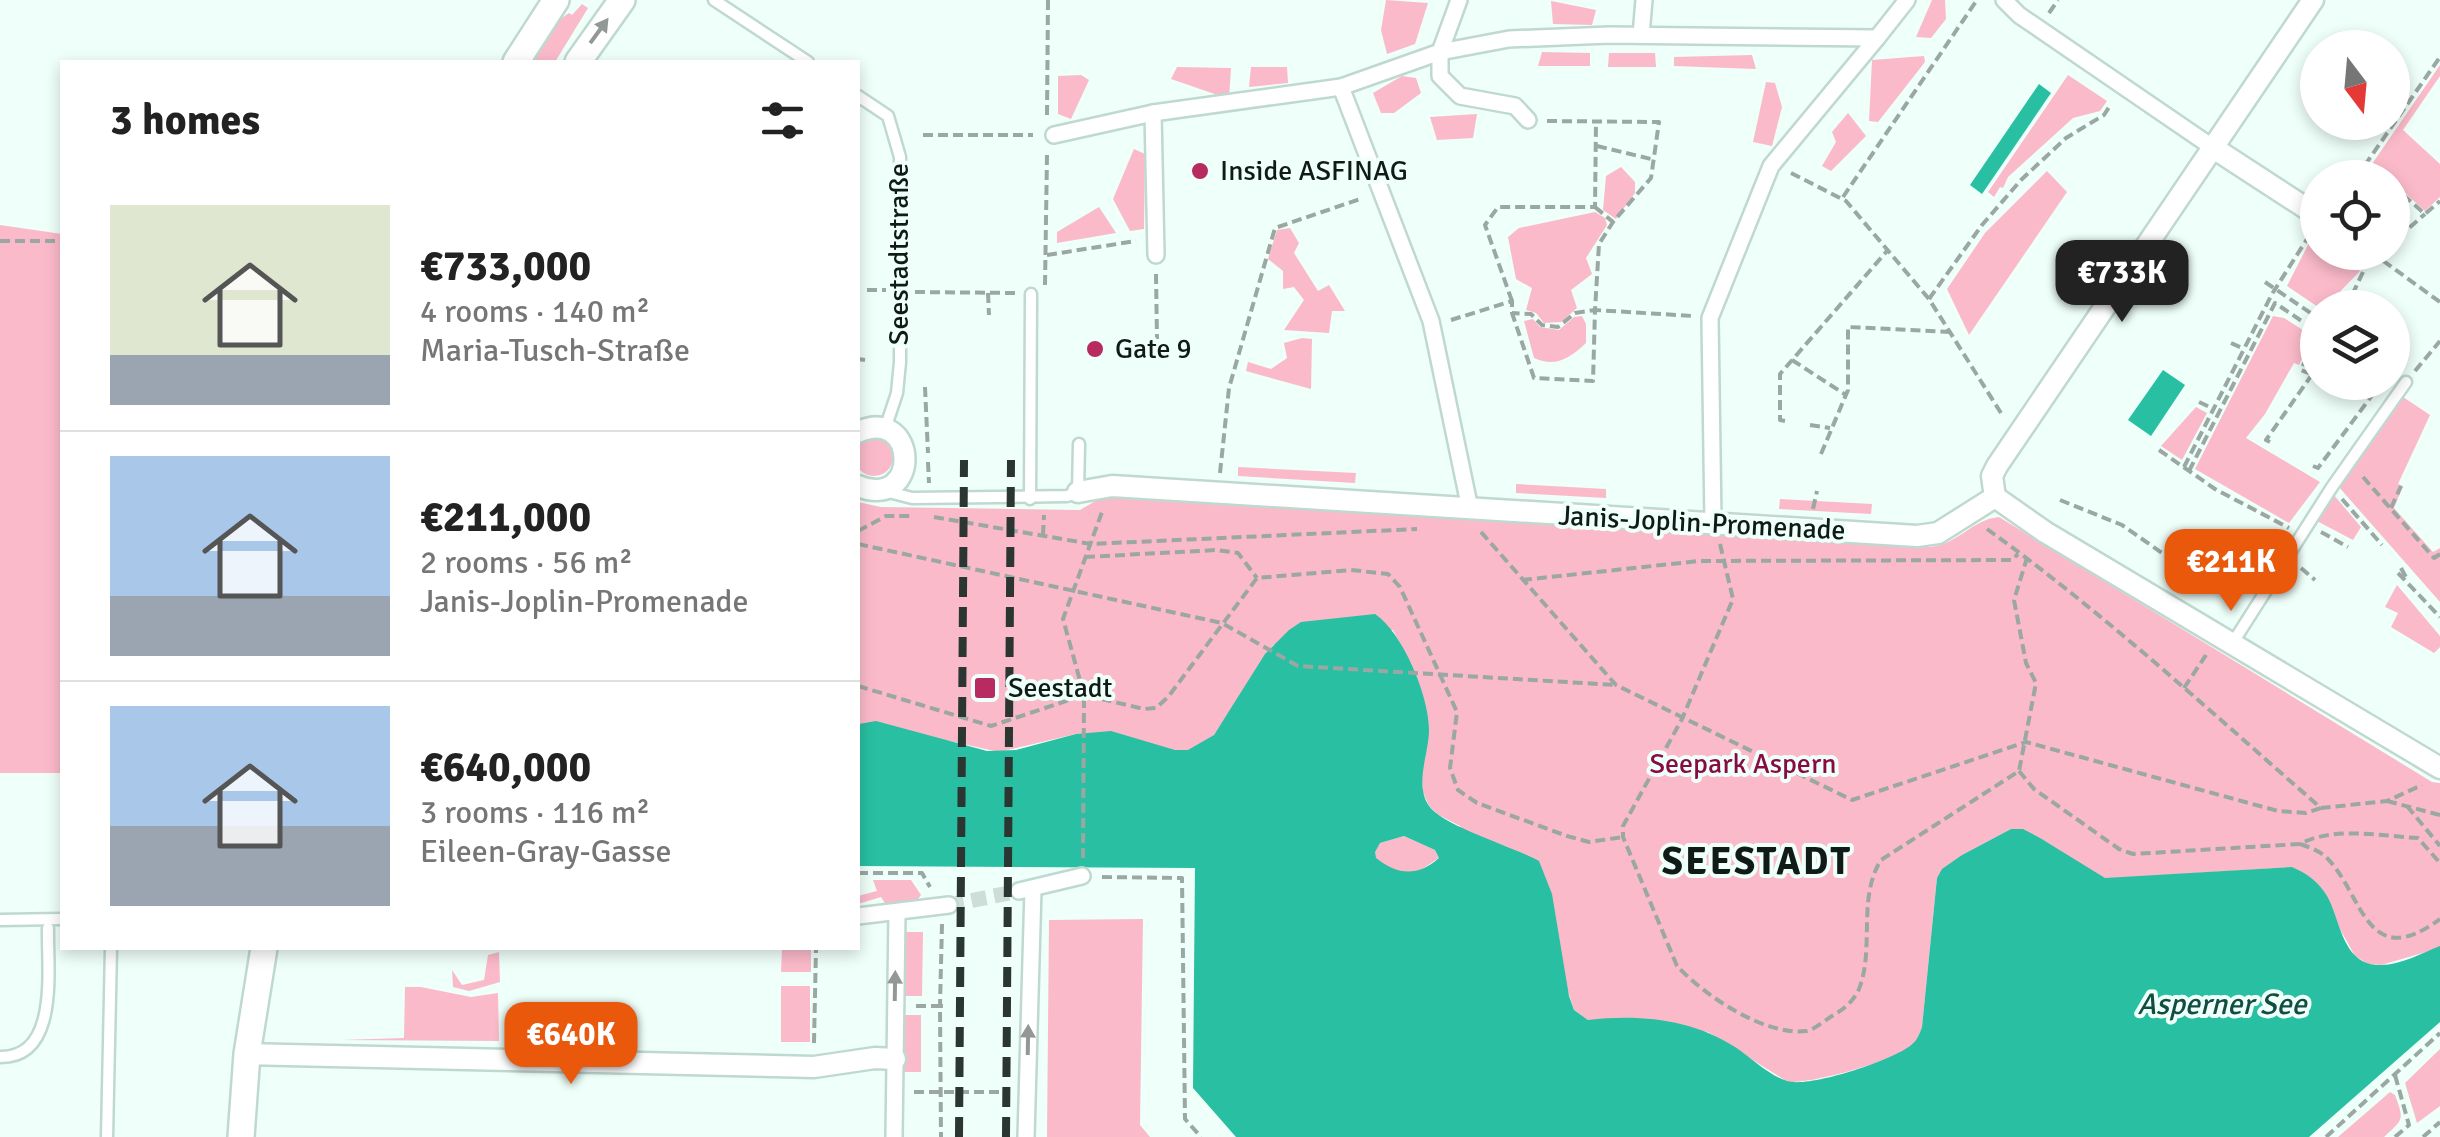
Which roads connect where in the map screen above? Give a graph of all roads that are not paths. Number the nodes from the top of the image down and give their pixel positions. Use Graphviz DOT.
graph roads {
  1 [pos="556,0"];
  2 [pos="622,0"];
  3 [pos="714,0"];
  4 [pos="1459,0"];
  5 [pos="1644,0"];
  6 [pos="1907,0"];
  7 [pos="2004,0"];
  8 [pos="2313,0"];
  9 [pos="1641,34"];
  10 [pos="1877,38"];
  11 [pos="1440,52"];
  12 [pos="517,60"];
  13 [pos="579,60"];
  14 [pos="805,60"];
  15 [pos="1341,87"];
  16 [pos="860,97"];
  17 [pos="1154,112"];
  18 [pos="1528,120"];
  19 [pos="1050,135"];
  20 [pos="2212,147"];
  21 [pos="2300,216"];
  22 [pos="1156,246"];
  23 [pos="1031,294"];
  24 [pos="2393,400"];
  25 [pos="886,429"];
  26 [pos="860,431"];
  27 [pos="1080,444"];
  28 [pos="860,486"];
  29 [pos="880,490"];
  30 [pos="1078,492"];
  31 [pos="1995,497"];
  32 [pos="1030,499"];
  33 [pos="1474,518"];
  34 [pos="1713,522"];
  35 [pos="2232,644"];
  36 [pos="2434,775"];
  37 [pos="1082,872"];
  38 [pos="946,905"];
  39 [pos="897,912"];
  40 [pos="860,916"];
  41 [pos="60,919"];
  42 [pos="0,920"];
  43 [pos="48,928"];
  44 [pos="111,950"];
  45 [pos="264,950"];
  46 [pos="247,1054"];
  47 [pos="0,1057"];
  48 [pos="894,1059"];
  49 [pos="107,1137"];
  50 [pos="241,1137"];
  51 [pos="894,1137"];
  52 [pos="1026,1137"];
  1 -- 12 [label="street"];
  13 -- 2 [label="street, one-way"];
  3 -- 14 [label="lane"];
  4 -- 11 [label="street"];
  5 -- 9 [label="street"];
  6 -- 10 [label="street"];
  7 -- 20 [label="street"];
  8 -- 20 [label="street"];
  9 -- 10 [label="street"];
  9 -- 11 [label="street"];
  10 -- 34 [label="street"];
  11 -- 15 [label="street"];
  11 -- 18 [label="street"];
  15 -- 17 [label="street"];
  15 -- 33 [label="street"];
  16 -- 25 [label="lane, Seestadtstraße"];
  17 -- 19 [label="street"];
  17 -- 22 [label="street"];
  20 -- 21 [label="street"];
  20 -- 31 [label="street"];
  23 -- 32 [label="lane"];
  24 -- 35 [label="lane"];
  25 -- 26 [label="street"];
  25 -- 29 [label="street"];
  27 -- 30 [label="lane"];
  28 -- 29 [label="street"];
  29 -- 32 [label="lane, Janis-Joplin-Promenade"];
  30 -- 32 [label="lane, Janis-Joplin-Promenade"];
  30 -- 33 [label="street, Janis-Joplin-Promenade"];
  31 -- 34 [label="street, Janis-Joplin-Promenade"];
  31 -- 35 [label="street"];
  33 -- 34 [label="street, Janis-Joplin-Promenade"];
  35 -- 36 [label="street"];
  52 -- 37 [label="street, one-way"];
  38 -- 39 [label="street"];
  39 -- 40 [label="street"];
  48 -- 39 [label="street, one-way"];
  41 -- 42 [label="lane"];
  43 -- 47 [label="lane"];
  44 -- 49 [label="lane"];
  45 -- 46 [label="street"];
  46 -- 48 [label="street"];
  46 -- 50 [label="street"];
  48 -- 51 [label="street"];
}
